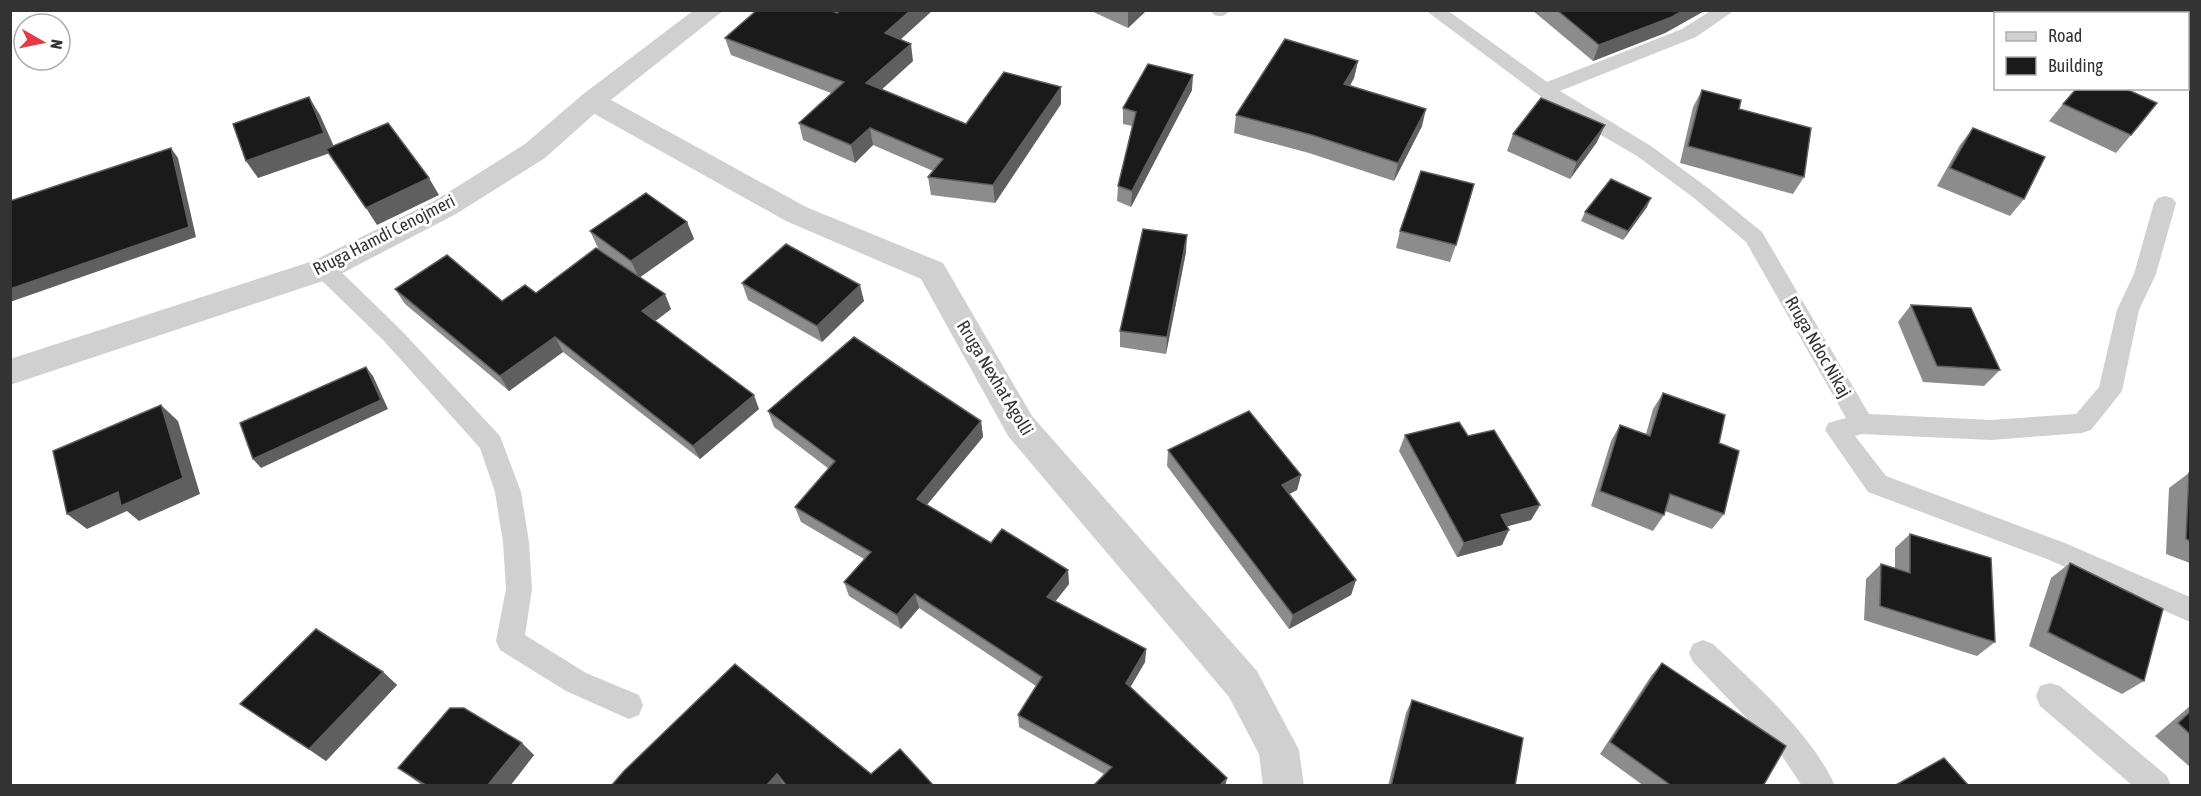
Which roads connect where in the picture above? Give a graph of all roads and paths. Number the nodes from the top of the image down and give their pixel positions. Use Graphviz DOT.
graph roads {
  1 [pos="712,10"];
  2 [pos="1434,10"];
  3 [pos="1726,10"];
  4 [pos="1545,90"];
  5 [pos="592,101"];
  6 [pos="2165,203"];
  7 [pos="324,268"];
  8 [pos="10,372"];
  9 [pos="1862,424"];
  10 [pos="2190,610"];
  11 [pos="1703,653"];
  12 [pos="2050,696"];
  13 [pos="629,705"];
  14 [pos="1284,786"];
  15 [pos="1820,786"];
  16 [pos="2156,786"];
  1 -- 5 [label="street, Rruga Hamdi Cenojmeri"];
  2 -- 4 [label="lane, Rruga Ndoc Nikaj"];
  3 -- 4 [label="lane"];
  4 -- 9 [label="lane, Rruga Ndoc Nikaj"];
  5 -- 7 [label="street, Rruga Hamdi Cenojmeri"];
  5 -- 14 [label="street, Rruga Nexhat Agolli"];
  6 -- 9 [label="lane"];
  7 -- 8 [label="street, Rruga Hamdi Cenojmeri"];
  7 -- 13 [label="lane"];
  9 -- 10 [label="lane"];
  11 -- 15 [label="lane"];
  12 -- 16 [label="lane"];
}
